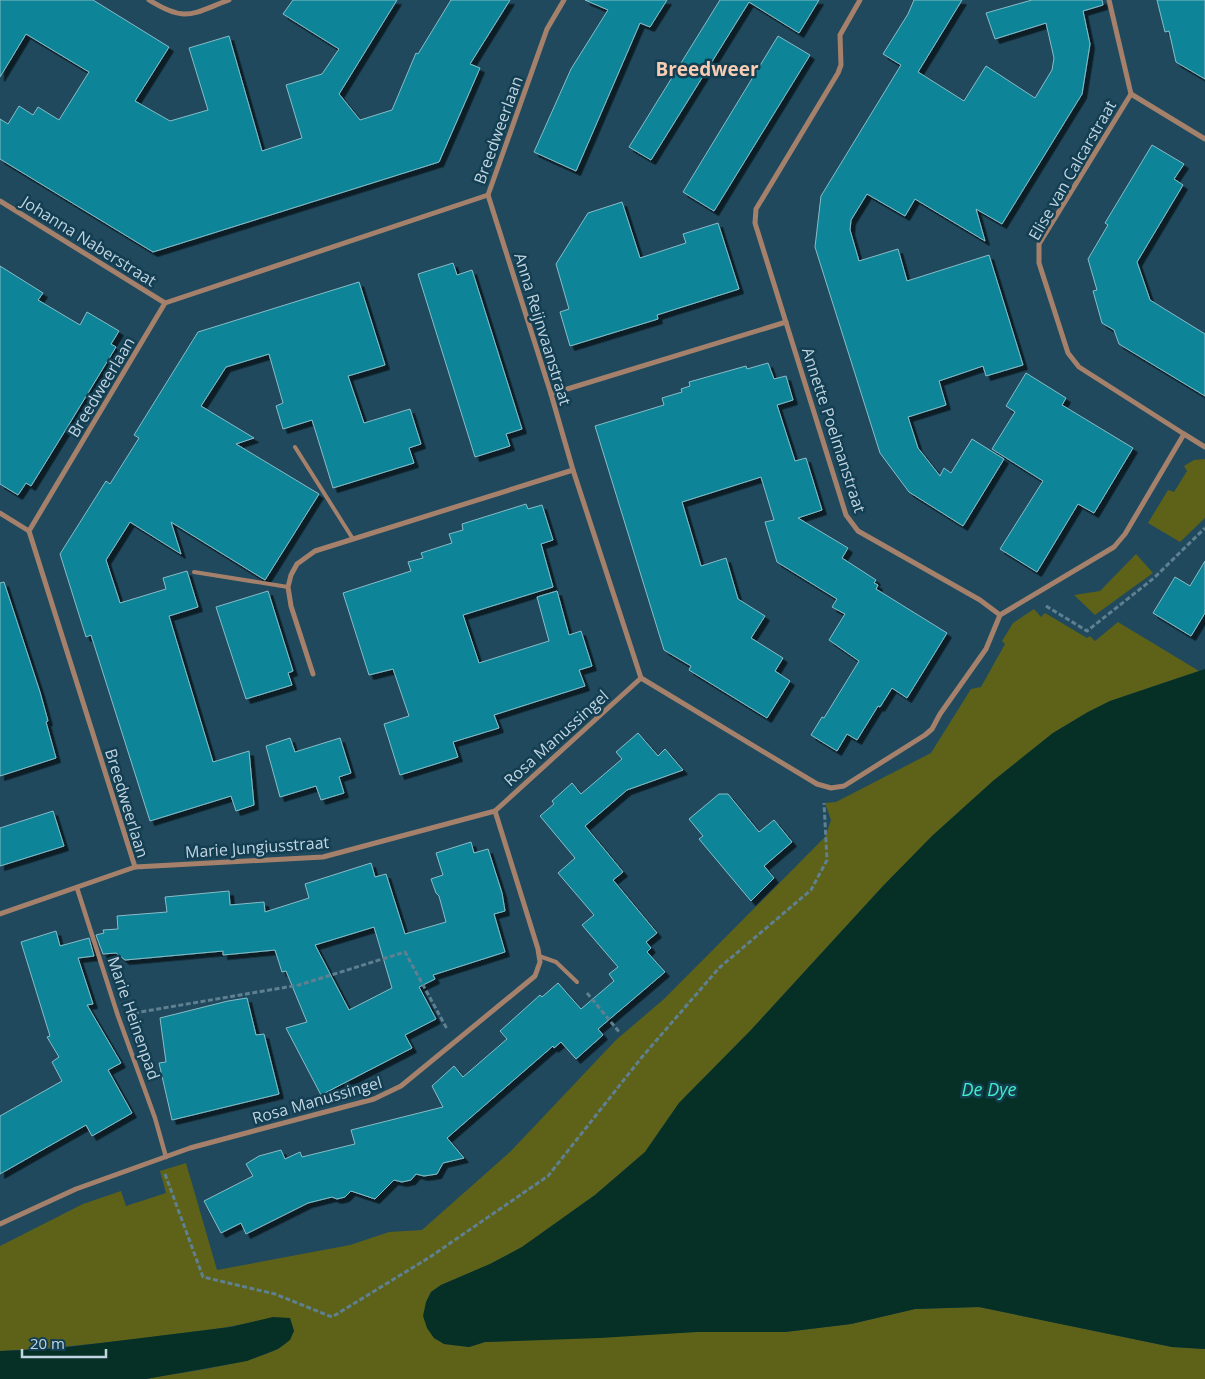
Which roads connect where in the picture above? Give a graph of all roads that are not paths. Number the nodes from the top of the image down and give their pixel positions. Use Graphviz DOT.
graph roads {
  1 [pos="149,0"];
  2 [pos="229,0"];
  3 [pos="564,0"];
  4 [pos="860,0"];
  5 [pos="1108,0"];
  6 [pos="1131,94"];
  7 [pos="1205,139"];
  8 [pos="488,195"];
  9 [pos="0,201"];
  10 [pos="165,303"];
  11 [pos="786,322"];
  12 [pos="551,394"];
  13 [pos="1184,434"];
  14 [pos="295,446"];
  15 [pos="1205,447"];
  16 [pos="572,470"];
  17 [pos="0,513"];
  18 [pos="29,531"];
  19 [pos="352,539"];
  20 [pos="194,572"];
  21 [pos="288,587"];
  22 [pos="1000,615"];
  23 [pos="313,674"];
  24 [pos="641,678"];
  25 [pos="495,811"];
  26 [pos="135,867"];
  27 [pos="77,888"];
  28 [pos="0,914"];
  29 [pos="539,956"];
  30 [pos="578,982"];
  31 [pos="166,1157"];
  32 [pos="0,1224"];
  1 -- 2 [label="street"];
  3 -- 8 [label="street, Breedweerlaan"];
  4 -- 11 [label="street, Annette Poelmanstraat"];
  5 -- 6 [label="street, Elise van Calcarstraat"];
  6 -- 7 [label="street, Elise van Calcarstraat"];
  6 -- 13 [label="street, Elise van Calcarstraat"];
  8 -- 10 [label="street, Breedweerlaan"];
  8 -- 12 [label="street, Anna Reijnvaanstraat"];
  9 -- 10 [label="street, Johanna Naberstraat"];
  10 -- 18 [label="street, Breedweerlaan"];
  11 -- 12 [label="street"];
  11 -- 22 [label="street, Annette Poelmanstraat"];
  12 -- 16 [label="street, Anna Reijnvaanstraat"];
  13 -- 15 [label="street"];
  13 -- 22 [label="street"];
  14 -- 19 [label="lane"];
  16 -- 19 [label="street"];
  16 -- 24 [label="street, Anna Reijnvaanstraat"];
  17 -- 18 [label="street"];
  18 -- 26 [label="street, Breedweerlaan"];
  19 -- 21 [label="street"];
  20 -- 21 [label="lane"];
  21 -- 23 [label="street"];
  22 -- 24 [label="street"];
  24 -- 25 [label="street, Rosa Manussingel"];
  25 -- 26 [label="street, Marie Jungiusstraat"];
  25 -- 29 [label="street"];
  26 -- 27 [label="street, Breedweerlaan"];
  27 -- 28 [label="street, Breedweerlaan"];
  27 -- 31 [label="street, Marie Heinenpad"];
  29 -- 30 [label="lane"];
  29 -- 31 [label="street, Rosa Manussingel"];
  31 -- 32 [label="street, Rosa Manussingel"];
}
